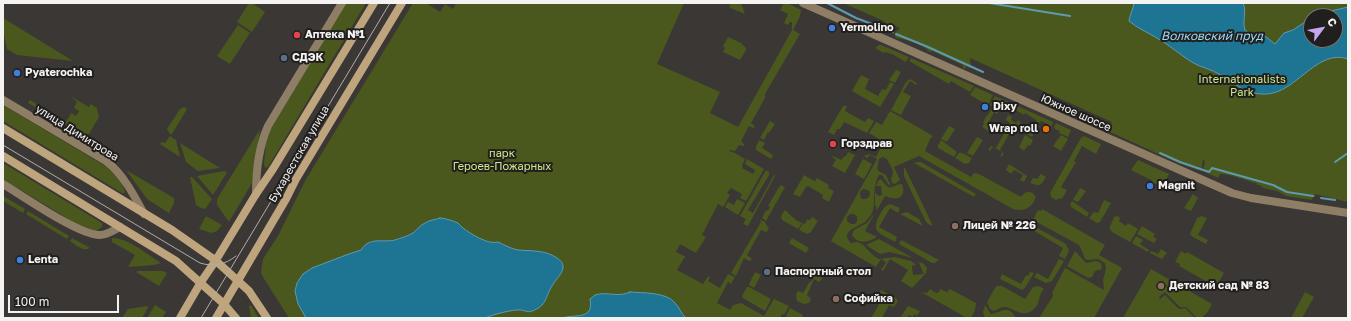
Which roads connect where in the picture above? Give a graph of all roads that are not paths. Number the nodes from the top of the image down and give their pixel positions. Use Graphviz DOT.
graph roads {
  1 [pos="342,3"];
  2 [pos="374,3"];
  3 [pos="402,3"];
  4 [pos="803,3"];
  5 [pos="3,100"];
  6 [pos="3,128"];
  7 [pos="3,156"];
  8 [pos="3,184"];
  9 [pos="256,194"];
  10 [pos="1348,213"];
  11 [pos="144,214"];
  12 [pos="120,227"];
  13 [pos="216,260"];
  14 [pos="238,280"];
  15 [pos="201,282"];
  16 [pos="224,304"];
  17 [pos="180,318"];
  18 [pos="216,318"];
  19 [pos="236,318"];
  20 [pos="267,318"];
  1 -- 9 [label="street, Бухарестская улица"];
  2 -- 9 [label="main road, Бухарестская улица"];
  3 -- 14 [label="main road, Бухарестская улица"];
  4 -- 10 [label="street, Южное шоссе"];
  5 -- 11 [label="street, улица Димитрова"];
  6 -- 11 [label="main road"];
  7 -- 12 [label="main road"];
  8 -- 12 [label="street"];
  9 -- 13 [label="main road, Бухарестская улица"];
  11 -- 13 [label="main road"];
  12 -- 15 [label="main road"];
  13 -- 14 [label="main road"];
  13 -- 15 [label="main road, Бухарестская улица"];
  14 -- 16 [label="main road, Бухарестская улица"];
  14 -- 20 [label="main road"];
  15 -- 16 [label="main road"];
  15 -- 17 [label="main road, Бухарестская улица"];
  16 -- 18 [label="main road, Бухарестская улица"];
  16 -- 19 [label="main road"];
}
